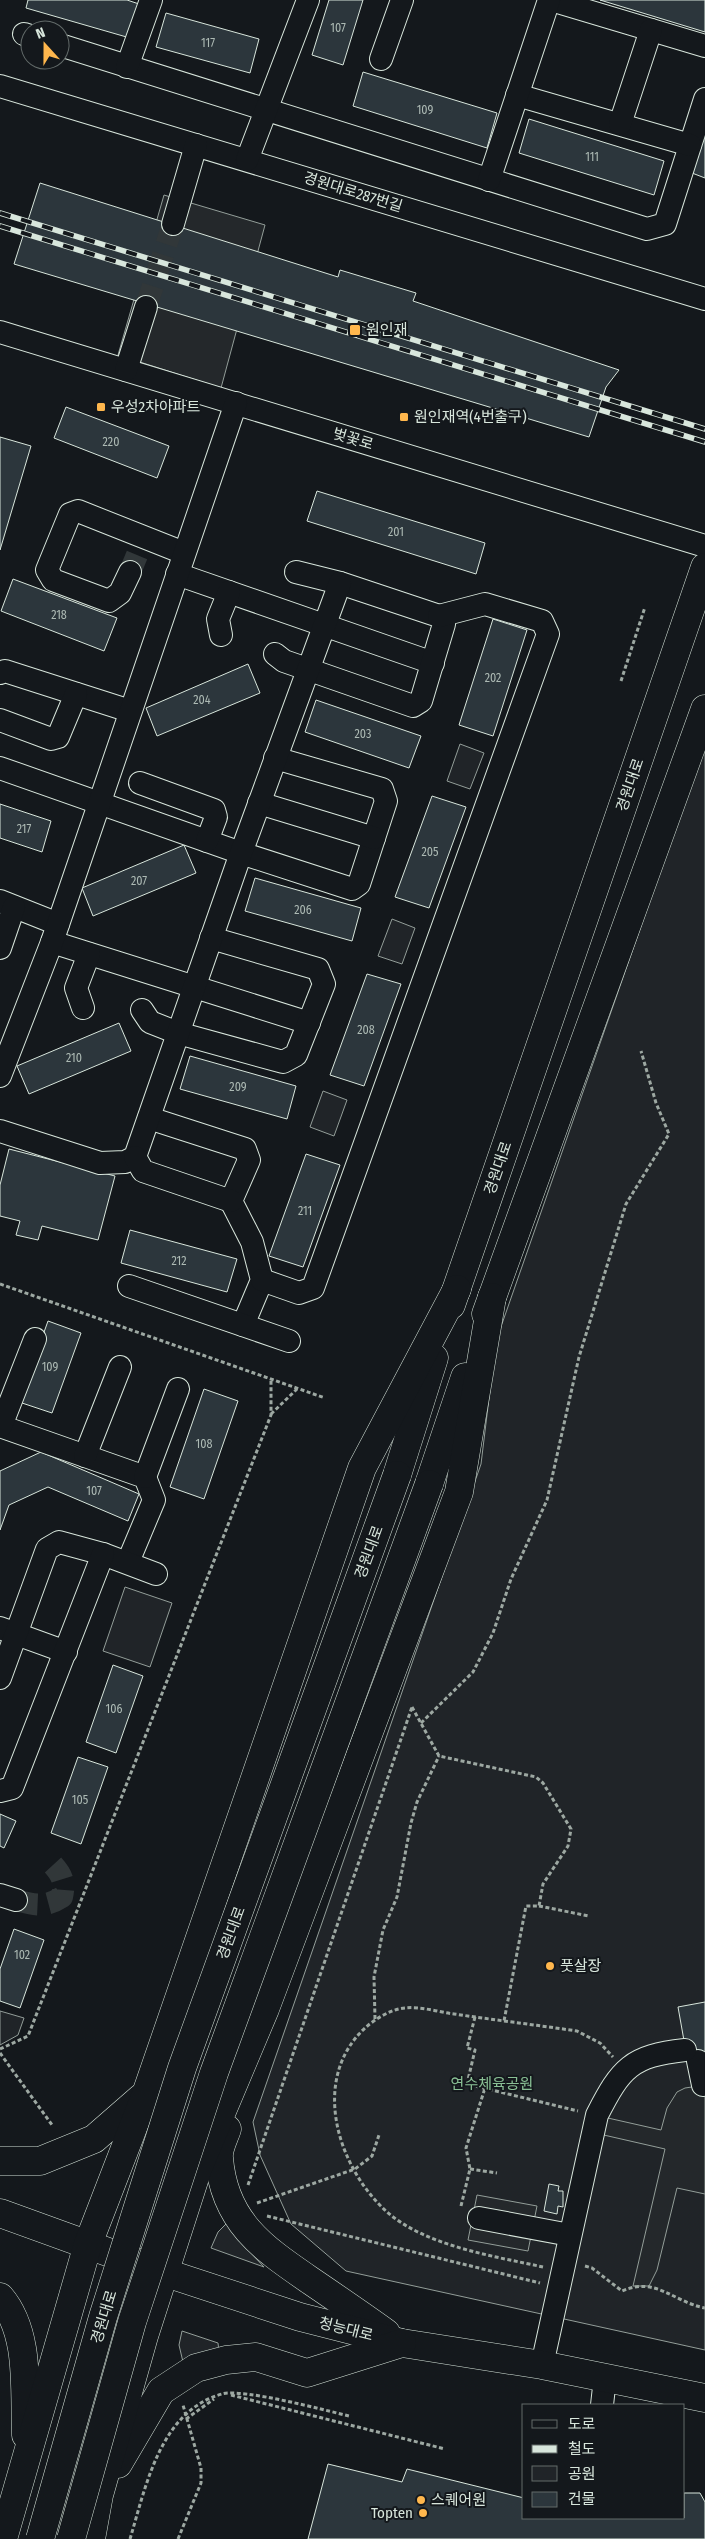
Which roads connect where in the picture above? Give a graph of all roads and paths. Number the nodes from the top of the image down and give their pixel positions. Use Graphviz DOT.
graph roads {
  1 [pos="151,0"];
  2 [pos="308,0"];
  3 [pos="402,0"];
  4 [pos="550,0"];
  5 [pos="651,30"];
  6 [pos="705,46"];
  7 [pos="70,48"];
  8 [pos="381,59"];
  9 [pos="127,67"];
  10 [pos="0,86"];
  11 [pos="517,95"];
  12 [pos="705,100"];
  13 [pos="267,111"];
  14 [pos="620,124"];
  15 [pos="196,145"];
  16 [pos="690,145"];
  17 [pos="247,160"];
  18 [pos="489,180"];
  19 [pos="173,224"];
  20 [pos="705,299"];
  21 [pos="146,307"];
  22 [pos="0,332"];
  23 [pos="126,370"];
  24 [pos="236,403"];
  25 [pos="705,546"];
  26 [pos="180,564"];
  27 [pos="705,566"];
  28 [pos="130,572"];
  29 [pos="296,572"];
  30 [pos="340,583"];
  31 [pos="229,592"];
  32 [pos="645,607"];
  33 [pos="439,616"];
  34 [pos="324,627"];
  35 [pos="221,635"];
  36 [pos="275,654"];
  37 [pos="433,664"];
  38 [pos="309,668"];
  39 [pos="0,673"];
  40 [pos="621,681"];
  41 [pos="76,694"];
  42 [pos="705,709"];
  43 [pos="130,711"];
  44 [pos="0,720"];
  45 [pos="276,758"];
  46 [pos="0,768"];
  47 [pos="140,783"];
  48 [pos="99,802"];
  49 [pos="259,803"];
  50 [pos="374,838"];
  51 [pos="207,841"];
  52 [pos="240,853"];
  53 [pos="7,904"];
  54 [pos="54,933"];
  55 [pos="211,938"];
  56 [pos="0,948"];
  57 [pos="90,954"];
  58 [pos="194,988"];
  59 [pos="83,1008"];
  60 [pos="142,1010"];
  61 [pos="309,1022"];
  62 [pos="178,1033"];
  63 [pos="641,1051"];
  64 [pos="0,1076"];
  65 [pos="149,1118"];
  66 [pos="0,1131"];
  67 [pos="135,1157"];
  68 [pos="232,1201"];
  69 [pos="262,1280"];
  70 [pos="0,1284"];
  71 [pos="129,1286"];
  72 [pos="457,1289"];
  73 [pos="492,1297"];
  74 [pos="243,1325"];
  75 [pos="35,1339"];
  76 [pos="289,1341"];
  77 [pos="120,1366"];
  78 [pos="271,1380"];
  79 [pos="178,1389"];
  80 [pos="297,1389"];
  81 [pos="325,1398"];
  82 [pos="271,1415"];
  83 [pos="0,1426"];
  84 [pos="85,1456"];
  85 [pos="145,1477"];
  86 [pos="103,1554"];
  87 [pos="128,1562"];
  88 [pos="156,1574"];
  89 [pos="8,1631"];
  90 [pos="66,1652"];
  91 [pos="0,1678"];
  92 [pos="421,1723"];
  93 [pos="438,1756"];
  94 [pos="0,1791"];
  95 [pos="538,1906"];
  96 [pos="589,1916"];
  97 [pos="265,2009"];
  98 [pos="475,2017"];
  99 [pos="375,2018"];
  100 [pos="504,2021"];
  101 [pos="0,2051"];
  102 [pos="625,2070"];
  103 [pos="703,2085"];
  104 [pos="485,2088"];
  105 [pos="146,2094"];
  106 [pos="597,2115"];
  107 [pos="52,2124"];
  108 [pos="379,2135"];
  109 [pos="0,2161"];
  110 [pos="355,2169"];
  111 [pos="470,2169"];
  112 [pos="496,2173"];
  113 [pos="246,2190"];
  114 [pos="249,2206"];
  115 [pos="0,2213"];
  116 [pos="259,2214"];
  117 [pos="469,2215"];
  118 [pos="570,2235"];
  119 [pos="88,2244"];
  120 [pos="163,2272"];
  121 [pos="562,2273"];
  122 [pos="0,2297"];
  123 [pos="705,2308"];
  124 [pos="402,2343"];
  125 [pos="542,2365"];
  126 [pos="605,2378"];
  127 [pos="222,2394"];
  128 [pos="705,2398"];
  129 [pos="602,2404"];
  130 [pos="350,2416"];
  131 [pos="186,2418"];
  132 [pos="445,2449"];
  133 [pos="27,2456"];
  134 [pos="99,2496"];
  135 [pos="4,2539"];
  136 [pos="40,2539"];
  137 [pos="71,2539"];
  138 [pos="91,2539"];
  139 [pos="130,2539"];
  140 [pos="178,2539"];
  1 -- 9 [label="street"];
  2 -- 13 [label="street"];
  3 -- 8 [label="street"];
  4 -- 5 [label="street"];
  4 -- 11 [label="street"];
  5 -- 6 [label="street"];
  5 -- 14 [label="street"];
  7 -- 9 [label="street"];
  9 -- 13 [label="street"];
  10 -- 15 [label="street, 경원대로287번길"];
  11 -- 14 [label="street"];
  11 -- 18 [label="street"];
  12 -- 16 [label="street"];
  13 -- 17 [label="street"];
  13 -- 18 [label="street"];
  14 -- 16 [label="street"];
  15 -- 17 [label="street, 경원대로287번길"];
  15 -- 19 [label="street"];
  16 -- 18 [label="street"];
  17 -- 20 [label="street, 경원대로287번길"];
  21 -- 23 [label="street"];
  22 -- 23 [label="street, 벚꽃로"];
  23 -- 24 [label="street, 벚꽃로"];
  24 -- 25 [label="street, 벚꽃로"];
  24 -- 26 [label="street"];
  26 -- 28 [label="street"];
  26 -- 31 [label="street"];
  26 -- 43 [label="street"];
  27 -- 72 [label="main road, 경원대로"];
  29 -- 30 [label="street"];
  30 -- 33 [label="street"];
  30 -- 34 [label="street"];
  31 -- 34 [label="street"];
  31 -- 35 [label="street"];
  32 -- 40 [label="path"];
  33 -- 37 [label="street"];
  33 -- 69 [label="street"];
  34 -- 37 [label="street"];
  34 -- 38 [label="street"];
  36 -- 38 [label="street"];
  37 -- 38 [label="street"];
  38 -- 45 [label="street"];
  39 -- 41 [label="street"];
  41 -- 43 [label="street"];
  41 -- 44 [label="street"];
  42 -- 73 [label="main road, 경원대로"];
  43 -- 48 [label="street"];
  45 -- 49 [label="street"];
  45 -- 50 [label="street"];
  46 -- 48 [label="street"];
  47 -- 51 [label="street"];
  48 -- 51 [label="street"];
  48 -- 54 [label="street"];
  49 -- 50 [label="street"];
  49 -- 52 [label="street"];
  50 -- 52 [label="street"];
  51 -- 52 [label="street"];
  52 -- 55 [label="street"];
  53 -- 54 [label="street"];
  53 -- 56 [label="street"];
  54 -- 57 [label="street"];
  54 -- 64 [label="street"];
  55 -- 58 [label="street"];
  55 -- 61 [label="street"];
  57 -- 58 [label="street"];
  57 -- 59 [label="street"];
  58 -- 61 [label="street"];
  58 -- 62 [label="street"];
  60 -- 62 [label="street"];
  61 -- 62 [label="street"];
  62 -- 65 [label="street"];
  63 -- 92 [label="path"];
  65 -- 67 [label="street"];
  65 -- 68 [label="street"];
  66 -- 67 [label="street"];
  67 -- 68 [label="street"];
  68 -- 69 [label="street"];
  69 -- 74 [label="street"];
  70 -- 78 [label="path"];
  71 -- 74 [label="street"];
  72 -- 105 [label="main road"];
  72 -- 136 [label="main road, 경원대로, bridge"];
  73 -- 97 [label="main road"];
  73 -- 137 [label="main road, 경원대로, bridge"];
  74 -- 76 [label="street"];
  75 -- 83 [label="street"];
  77 -- 84 [label="street"];
  78 -- 80 [label="path"];
  78 -- 82 [label="path"];
  79 -- 85 [label="street"];
  80 -- 81 [label="path"];
  80 -- 82 [label="path"];
  82 -- 101 [label="path"];
  83 -- 84 [label="street"];
  84 -- 85 [label="street"];
  85 -- 87 [label="street"];
  86 -- 87 [label="street"];
  86 -- 89 [label="street"];
  86 -- 90 [label="street"];
  87 -- 88 [label="street"];
  89 -- 90 [label="street"];
  89 -- 91 [label="street"];
  90 -- 94 [label="street"];
  92 -- 93 [label="path"];
  92 -- 113 [label="path"];
  93 -- 95 [label="path"];
  93 -- 99 [label="path"];
  95 -- 96 [label="path"];
  95 -- 100 [label="path"];
  97 -- 120 [label="main road"];
  97 -- 124 [label="main road"];
  98 -- 99 [label="path"];
  98 -- 100 [label="path"];
  98 -- 104 [label="path"];
  99 -- 110 [label="path"];
  100 -- 102 [label="path"];
  101 -- 107 [label="path"];
  102 -- 103 [label="street"];
  102 -- 106 [label="street"];
  104 -- 106 [label="path"];
  104 -- 111 [label="path"];
  105 -- 109 [label="main road"];
  105 -- 119 [label="main road"];
  106 -- 118 [label="street"];
  108 -- 110 [label="path"];
  110 -- 114 [label="path"];
  110 -- 121 [label="path"];
  111 -- 112 [label="path"];
  111 -- 117 [label="path"];
  115 -- 119 [label="main road, 청능대로"];
  116 -- 121 [label="path"];
  117 -- 118 [label="street"];
  118 -- 121 [label="street"];
  119 -- 120 [label="main road, 청능대로"];
  119 -- 133 [label="main road"];
  120 -- 124 [label="main road, 청능대로"];
  120 -- 134 [label="main road"];
  121 -- 123 [label="path"];
  121 -- 125 [label="street"];
  122 -- 133 [label="main road"];
  124 -- 125 [label="main road, 청능대로"];
  124 -- 134 [label="main road"];
  125 -- 126 [label="main road, 청능대로"];
  126 -- 128 [label="main road, 청능대로"];
  126 -- 129 [label="street"];
  127 -- 130 [label="path"];
  127 -- 131 [label="path"];
  127 -- 132 [label="path"];
  131 -- 139 [label="path"];
  131 -- 140 [label="path"];
  133 -- 135 [label="main road"];
  134 -- 138 [label="main road"];
}
